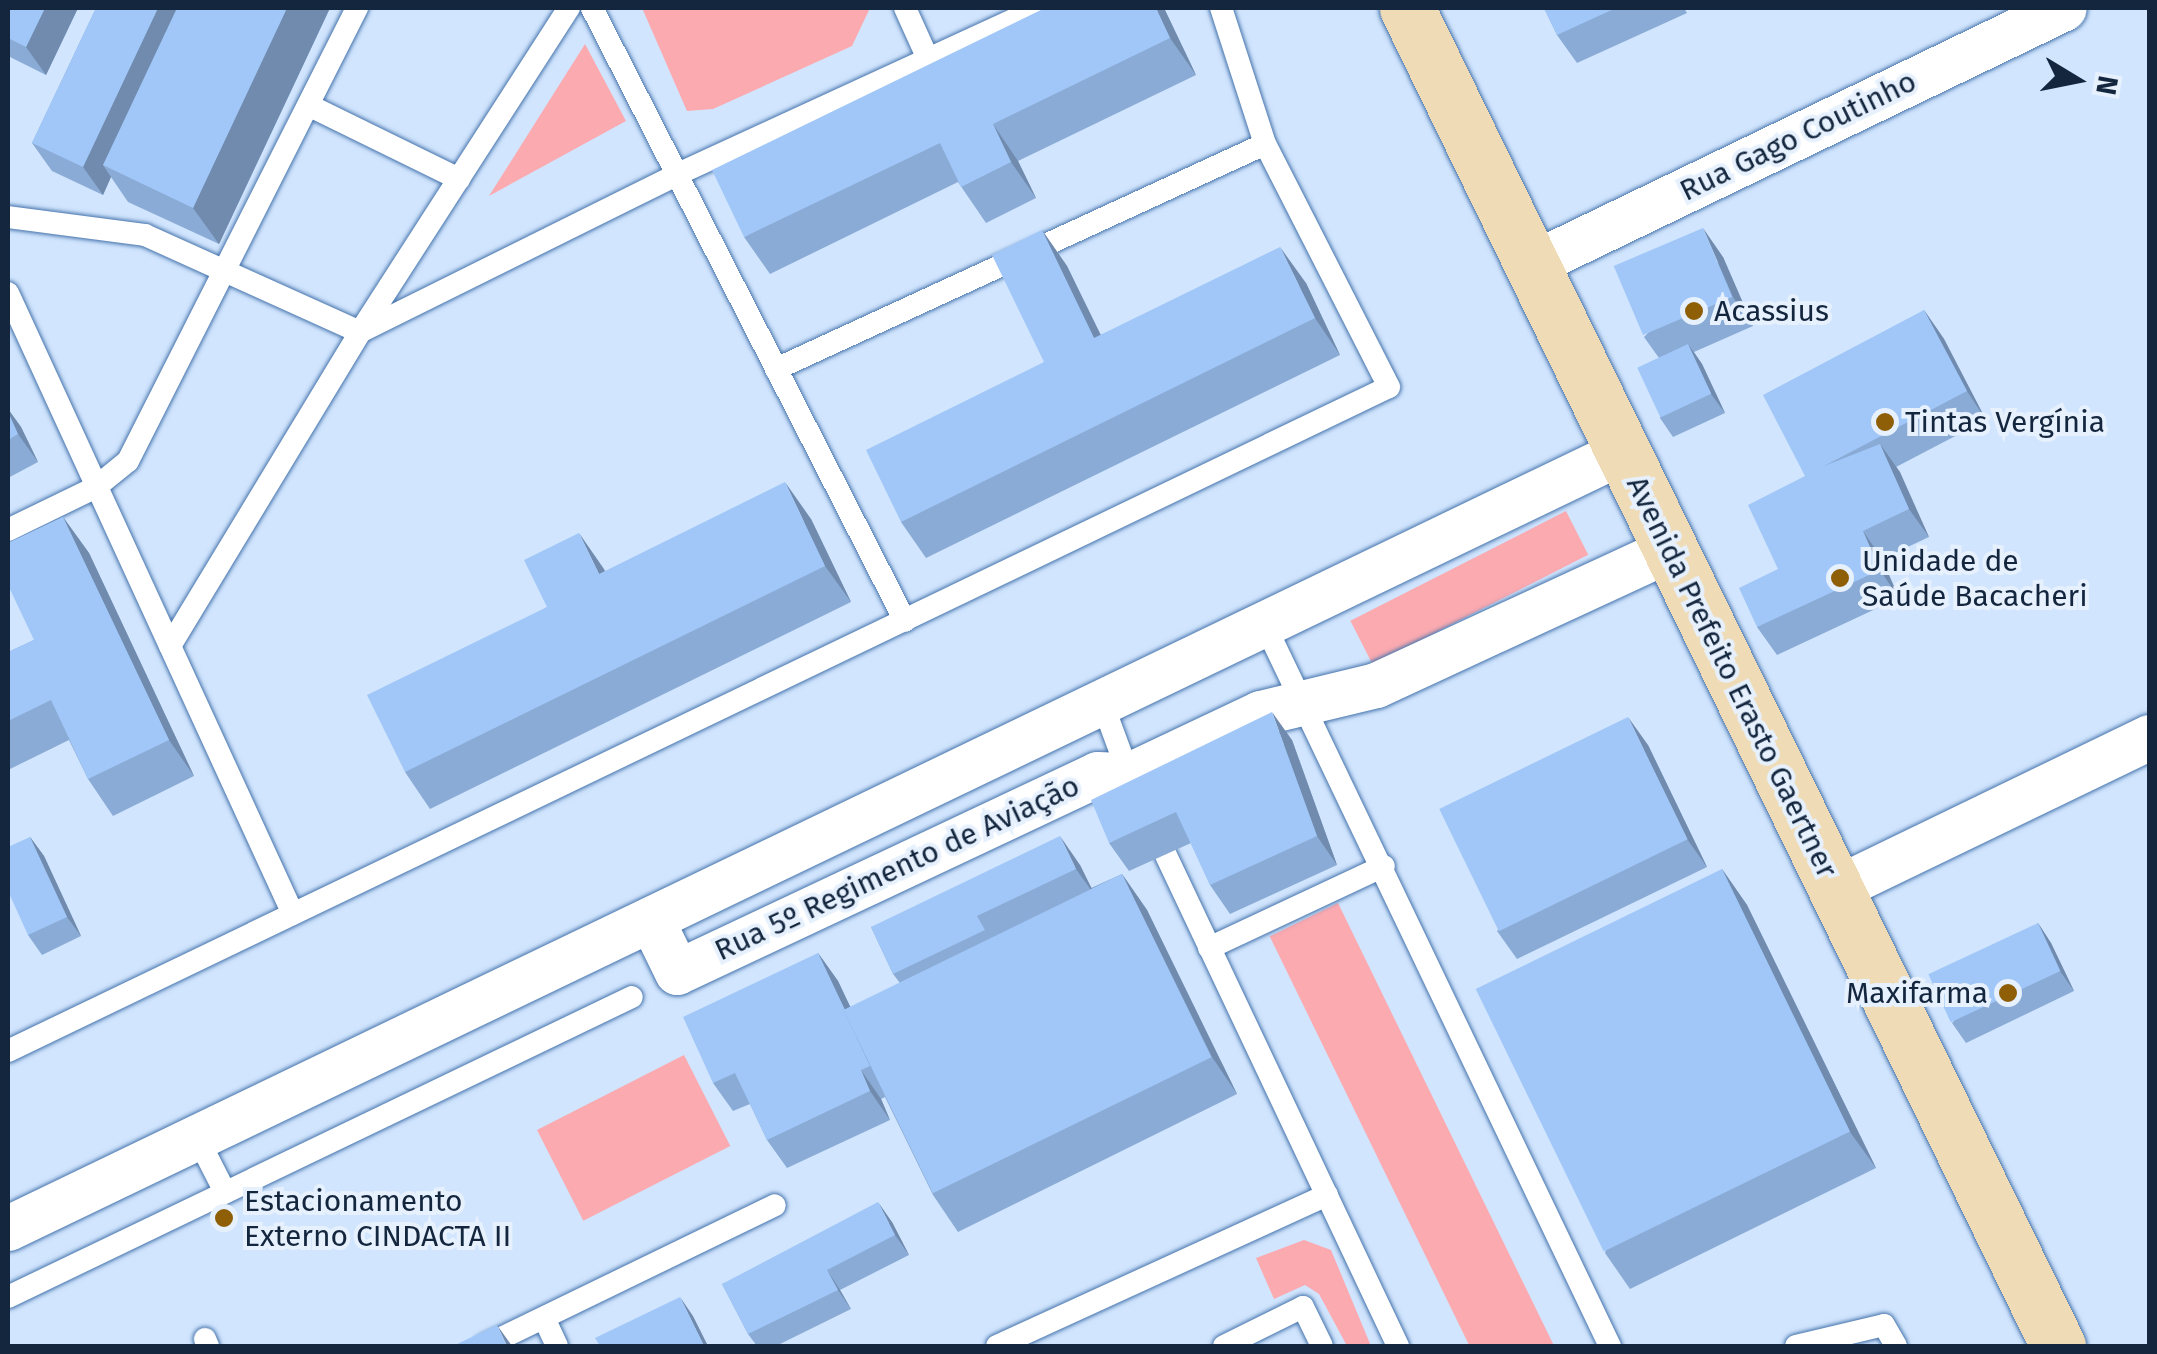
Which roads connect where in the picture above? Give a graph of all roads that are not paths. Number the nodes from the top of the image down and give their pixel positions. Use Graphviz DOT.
graph roads {
  1 [pos="358,8"];
  2 [pos="570,8"];
  3 [pos="592,8"];
  4 [pos="905,8"];
  5 [pos="1039,8"];
  6 [pos="1221,8"];
  7 [pos="1408,8"];
  8 [pos="2064,8"];
  9 [pos="928,58"];
  10 [pos="310,106"];
  11 [pos="1266,144"];
  12 [pos="676,175"];
  13 [pos="459,179"];
  14 [pos="8,218"];
  15 [pos="1532,264"];
  16 [pos="222,270"];
  17 [pos="8,293"];
  18 [pos="360,332"];
  19 [pos="776,369"];
  20 [pos="1623,451"];
  21 [pos="96,486"];
  22 [pos="8,530"];
  23 [pos="1671,550"];
  24 [pos="904,620"];
  25 [pos="1264,623"];
  26 [pos="170,646"];
  27 [pos="1102,702"];
  28 [pos="1304,702"];
  29 [pos="2150,737"];
  30 [pos="1129,775"];
  31 [pos="808,842"];
  32 [pos="1384,866"];
  33 [pos="1836,890"];
  34 [pos="832,898"];
  35 [pos="293,914"];
  36 [pos="651,919"];
  37 [pos="1208,948"];
  38 [pos="632,997"];
  39 [pos="8,1051"];
  40 [pos="197,1136"];
  41 [pos="225,1192"];
  42 [pos="1326,1195"];
  43 [pos="775,1205"];
  44 [pos="8,1228"];
  45 [pos="8,1297"];
  46 [pos="544,1318"];
  47 [pos="485,1346"];
  48 [pos="556,1346"];
  49 [pos="997,1346"];
  50 [pos="1224,1346"];
  51 [pos="1322,1346"];
  52 [pos="1398,1346"];
  53 [pos="1610,1346"];
  54 [pos="1796,1346"];
  55 [pos="1896,1346"];
  56 [pos="2058,1346"];
  1 -- 10 [label="lane"];
  2 -- 13 [label="lane"];
  3 -- 12 [label="lane"];
  4 -- 9 [label="lane"];
  5 -- 9 [label="lane"];
  6 -- 11 [label="lane"];
  7 -- 15 [label="main road, Avenida Prefeito Erasto Gaertner"];
  8 -- 15 [label="street, Rua Gago Coutinho"];
  9 -- 12 [label="lane"];
  10 -- 13 [label="lane"];
  10 -- 16 [label="lane"];
  11 -- 19 [label="lane"];
  11 -- 24 [label="lane"];
  12 -- 18 [label="lane"];
  12 -- 19 [label="lane"];
  13 -- 18 [label="lane"];
  14 -- 16 [label="lane"];
  15 -- 20 [label="main road, Avenida Prefeito Erasto Gaertner"];
  16 -- 18 [label="lane"];
  16 -- 21 [label="lane"];
  17 -- 21 [label="lane"];
  18 -- 26 [label="lane"];
  19 -- 24 [label="lane"];
  20 -- 23 [label="main road, Avenida Prefeito Erasto Gaertner"];
  20 -- 25 [label="street, Rua 5º Regimento de Aviação"];
  21 -- 22 [label="lane"];
  21 -- 26 [label="lane"];
  23 -- 28 [label="street, Rua 5º Regimento de Aviação"];
  23 -- 33 [label="main road, Avenida Prefeito Erasto Gaertner"];
  24 -- 35 [label="lane"];
  25 -- 27 [label="street, Rua 5º Regimento de Aviação"];
  25 -- 28 [label="lane"];
  26 -- 35 [label="lane"];
  27 -- 30 [label="lane"];
  27 -- 31 [label="street, Rua 5º Regimento de Aviação"];
  28 -- 30 [label="street, Rua 5º Regimento de Aviação"];
  28 -- 32 [label="lane"];
  29 -- 33 [label="street"];
  30 -- 34 [label="street, Rua 5º Regimento de Aviação"];
  30 -- 37 [label="lane"];
  31 -- 34 [label="street"];
  31 -- 36 [label="street, Rua 5º Regimento de Aviação"];
  32 -- 37 [label="lane"];
  32 -- 53 [label="lane"];
  33 -- 56 [label="main road, Avenida Prefeito Erasto Gaertner"];
  34 -- 36 [label="street, Rua 5º Regimento de Aviação"];
  35 -- 39 [label="lane"];
  36 -- 40 [label="street, Rua 5º Regimento de Aviação"];
  37 -- 42 [label="lane"];
  38 -- 41 [label="lane"];
  40 -- 41 [label="lane"];
  40 -- 44 [label="street, Rua 5º Regimento de Aviação"];
  41 -- 45 [label="lane"];
  42 -- 49 [label="lane"];
  42 -- 52 [label="lane"];
  43 -- 46 [label="lane"];
  46 -- 47 [label="lane"];
  46 -- 48 [label="lane"];
  50 -- 51 [label="lane"];
  54 -- 55 [label="lane"];
}
